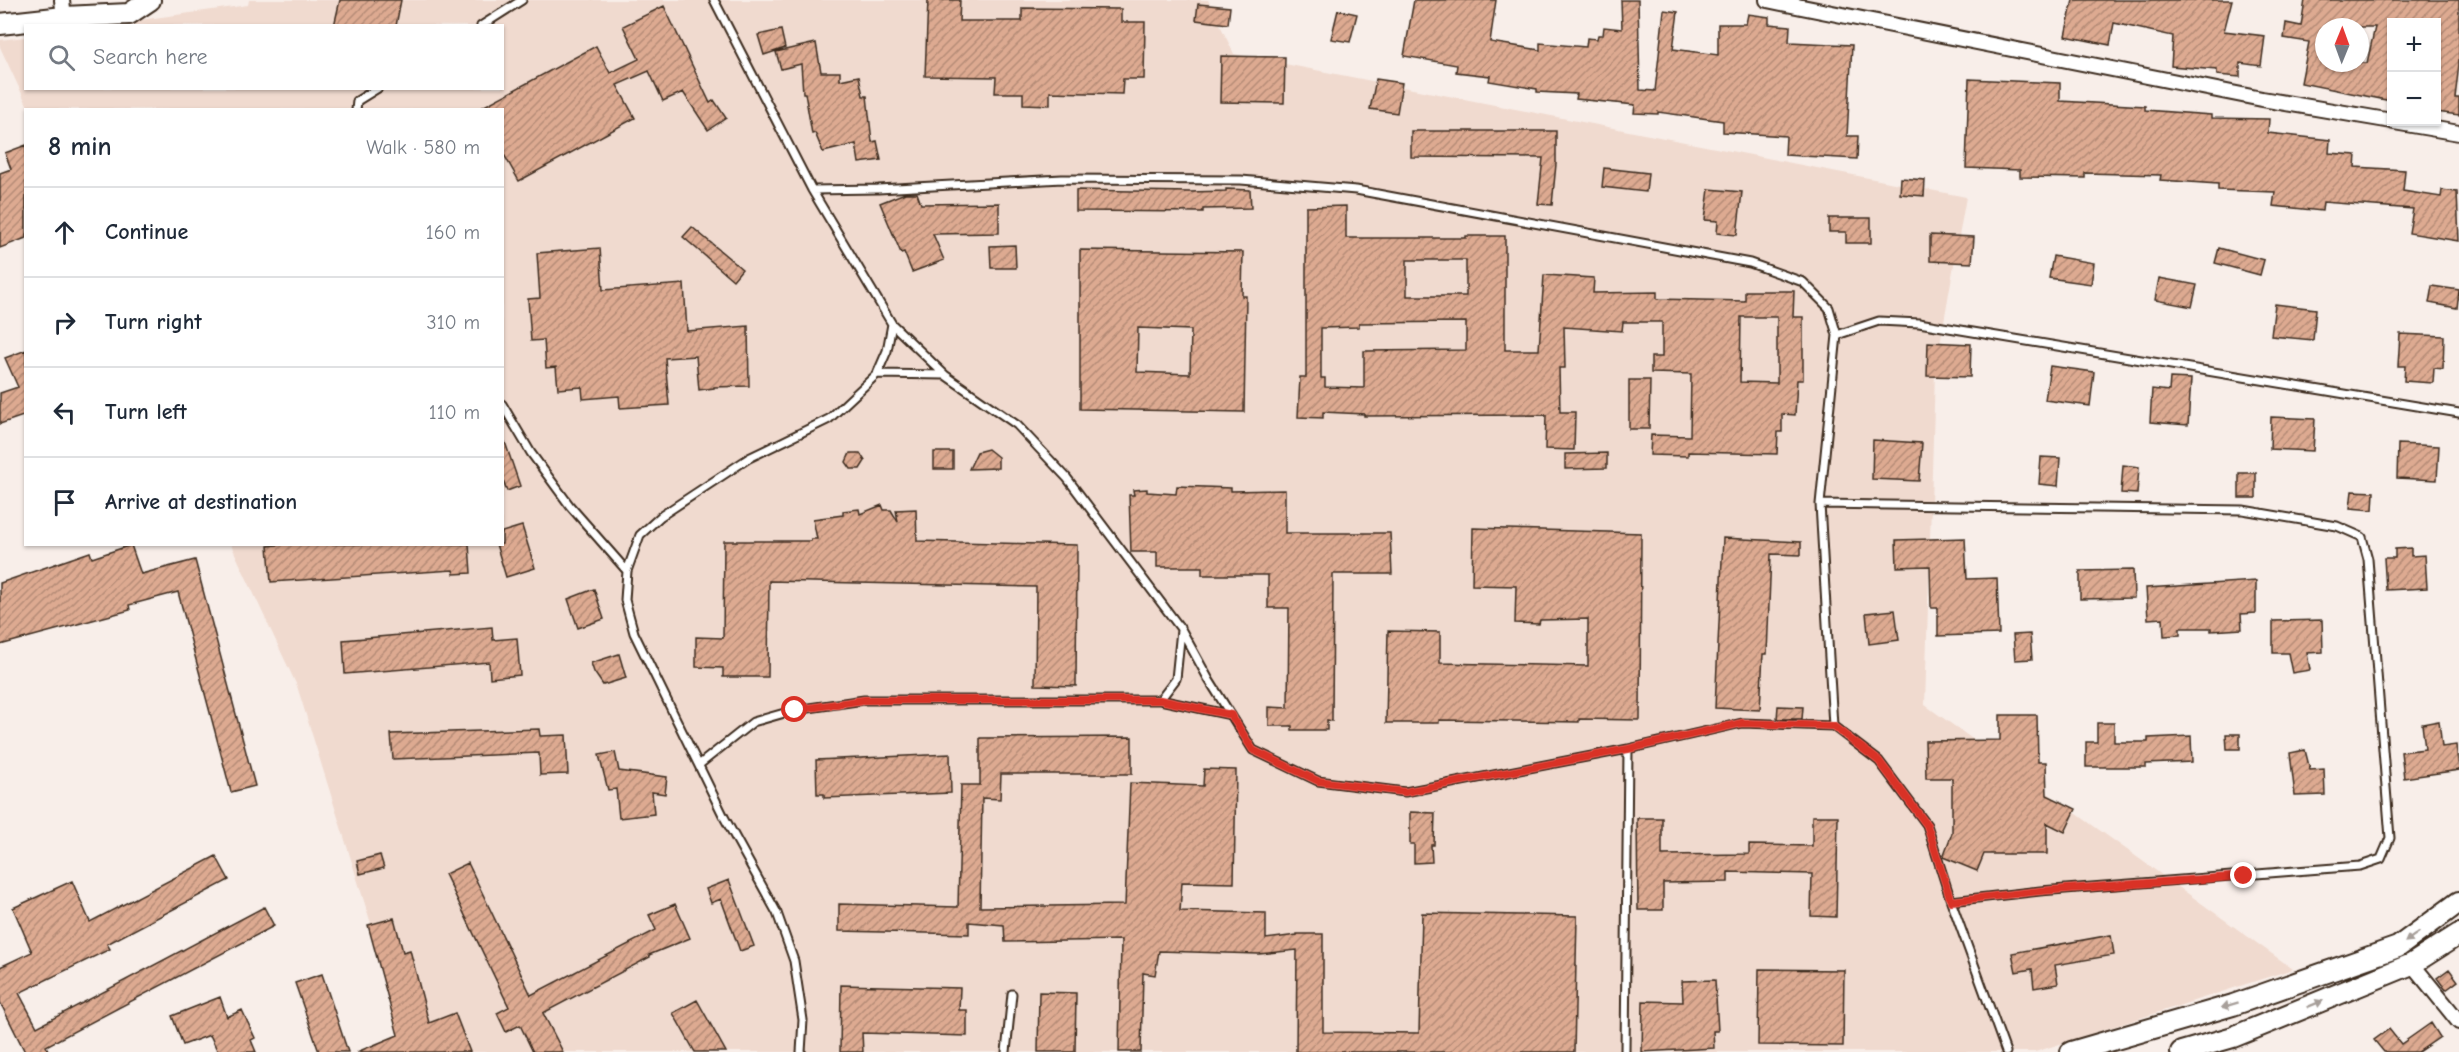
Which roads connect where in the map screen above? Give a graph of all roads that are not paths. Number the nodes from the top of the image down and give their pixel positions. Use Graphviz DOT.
graph roads {
  1 [pos="150,0"];
  2 [pos="522,0"];
  3 [pos="714,0"];
  4 [pos="1767,0"];
  5 [pos="63,8"];
  6 [pos="0,24"];
  7 [pos="484,24"];
  8 [pos="375,90"];
  9 [pos="356,108"];
  10 [pos="2387,120"];
  11 [pos="2423,126"];
  12 [pos="2459,132"];
  13 [pos="812,190"];
  14 [pos="892,324"];
  15 [pos="1837,335"];
  16 [pos="877,374"];
  17 [pos="945,375"];
  18 [pos="504,407"];
  19 [pos="2459,413"];
  20 [pos="1820,504"];
  21 [pos="627,571"];
  22 [pos="1181,629"];
  23 [pos="1160,700"];
  24 [pos="1231,715"];
  25 [pos="1833,726"];
  26 [pos="1628,749"];
  27 [pos="700,764"];
  28 [pos="1951,901"];
  29 [pos="2459,902"];
  30 [pos="2459,934"];
  31 [pos="2412,964"];
  32 [pos="1012,994"];
  33 [pos="2459,1022"];
  34 [pos="2233,1045"];
  35 [pos="801,1052"];
  36 [pos="1006,1052"];
  37 [pos="1624,1052"];
  38 [pos="2006,1052"];
  39 [pos="2071,1052"];
  40 [pos="2181,1052"];
  1 -- 5 [label="street"];
  2 -- 7 [label="lane"];
  3 -- 13 [label="lane"];
  4 -- 10 [label="street"];
  5 -- 6 [label="street"];
  8 -- 9 [label="lane"];
  11 -- 12 [label="street"];
  13 -- 14 [label="lane"];
  13 -- 15 [label="lane"];
  14 -- 16 [label="lane"];
  14 -- 17 [label="lane"];
  15 -- 19 [label="lane"];
  15 -- 20 [label="lane"];
  16 -- 17 [label="lane"];
  16 -- 21 [label="lane"];
  17 -- 22 [label="lane"];
  18 -- 21 [label="lane"];
  20 -- 25 [label="lane"];
  20 -- 28 [label="lane"];
  21 -- 27 [label="lane"];
  22 -- 23 [label="lane"];
  22 -- 24 [label="lane"];
  23 -- 24 [label="lane"];
  23 -- 27 [label="lane"];
  24 -- 26 [label="lane"];
  25 -- 26 [label="lane"];
  25 -- 28 [label="lane"];
  26 -- 37 [label="lane"];
  27 -- 35 [label="lane"];
  28 -- 38 [label="lane"];
  29 -- 39 [label="street, one-way"];
  30 -- 31 [label="street"];
  31 -- 33 [label="street"];
  34 -- 31 [label="street, one-way"];
  32 -- 36 [label="lane"];
  34 -- 40 [label="street"];
}
